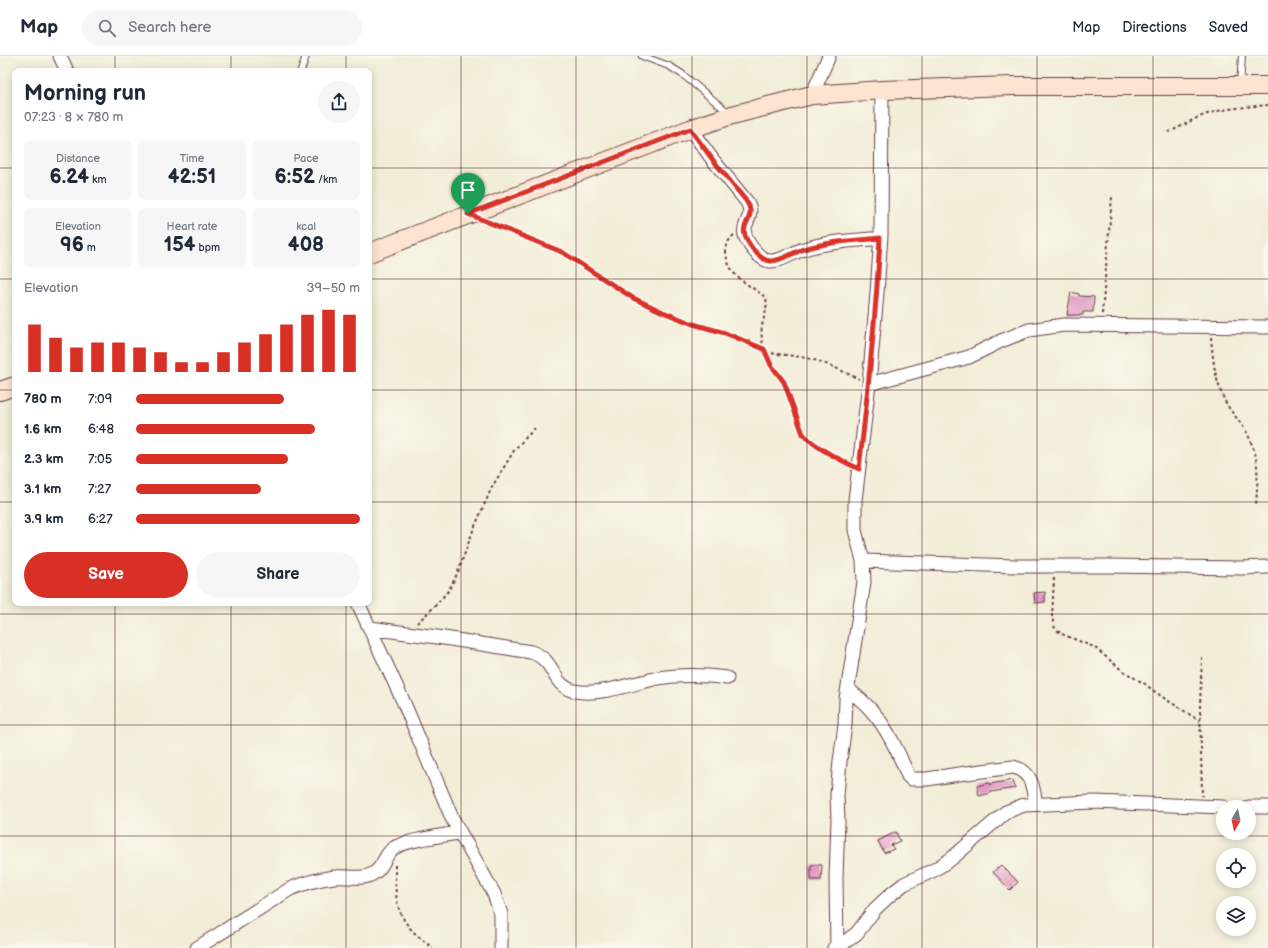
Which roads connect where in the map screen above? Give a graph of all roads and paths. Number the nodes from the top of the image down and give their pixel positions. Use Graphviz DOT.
graph roads {
  1 [pos="60,56"];
  2 [pos="306,56"];
  3 [pos="642,56"];
  4 [pos="829,56"];
  5 [pos="1242,56"];
  6 [pos="66,68"];
  7 [pos="302,68"];
  8 [pos="1240,86"];
  9 [pos="1268,86"];
  10 [pos="882,90"];
  11 [pos="812,95"];
  12 [pos="1268,105"];
  13 [pos="732,115"];
  14 [pos="690,129"];
  15 [pos="1168,132"];
  16 [pos="1112,197"];
  17 [pos="468,214"];
  18 [pos="746,223"];
  19 [pos="880,238"];
  20 [pos="372,252"];
  21 [pos="1102,325"];
  22 [pos="1210,326"];
  23 [pos="1268,327"];
  24 [pos="764,349"];
  25 [pos="765,352"];
  26 [pos="869,384"];
  27 [pos="12,387"];
  28 [pos="0,391"];
  29 [pos="535,428"];
  30 [pos="859,469"];
  31 [pos="1256,505"];
  32 [pos="863,561"];
  33 [pos="1054,566"];
  34 [pos="1268,567"];
  35 [pos="359,606"];
  36 [pos="370,628"];
  37 [pos="403,632"];
  38 [pos="1202,657"];
  39 [pos="727,678"];
  40 [pos="848,689"];
  41 [pos="1200,721"];
  42 [pos="1036,804"];
  43 [pos="1202,806"];
  44 [pos="1216,807"];
  45 [pos="1256,807"];
  46 [pos="1268,807"];
  47 [pos="460,833"];
  48 [pos="394,848"];
  49 [pos="197,948"];
  50 [pos="433,948"];
  51 [pos="501,948"];
  52 [pos="836,948"];
  1 -- 6 [label="street"];
  2 -- 7 [label="lane"];
  3 -- 13 [label="lane"];
  4 -- 11 [label="street"];
  5 -- 8 [label="lane"];
  8 -- 9 [label="street"];
  8 -- 10 [label="street"];
  10 -- 11 [label="street"];
  10 -- 19 [label="street"];
  11 -- 13 [label="street"];
  12 -- 15 [label="path"];
  13 -- 14 [label="street"];
  14 -- 17 [label="street"];
  14 -- 18 [label="street"];
  16 -- 21 [label="path"];
  17 -- 20 [label="street"];
  17 -- 24 [label="path"];
  18 -- 19 [label="street"];
  18 -- 24 [label="path"];
  19 -- 26 [label="street"];
  21 -- 22 [label="street"];
  21 -- 26 [label="street"];
  22 -- 23 [label="street"];
  22 -- 31 [label="path"];
  24 -- 25 [label="path"];
  25 -- 26 [label="path"];
  25 -- 30 [label="path"];
  26 -- 30 [label="street"];
  27 -- 28 [label="street"];
  29 -- 37 [label="path"];
  30 -- 32 [label="street"];
  32 -- 33 [label="street"];
  32 -- 40 [label="street"];
  33 -- 34 [label="street"];
  33 -- 41 [label="path"];
  35 -- 36 [label="street"];
  36 -- 37 [label="street"];
  36 -- 47 [label="street"];
  37 -- 39 [label="street"];
  38 -- 41 [label="path"];
  40 -- 42 [label="street"];
  40 -- 52 [label="street"];
  41 -- 43 [label="path"];
  42 -- 43 [label="street"];
  42 -- 52 [label="street"];
  43 -- 44 [label="street"];
  45 -- 46 [label="street"];
  47 -- 48 [label="street"];
  47 -- 51 [label="street"];
  48 -- 49 [label="street"];
  48 -- 50 [label="path"];
}
